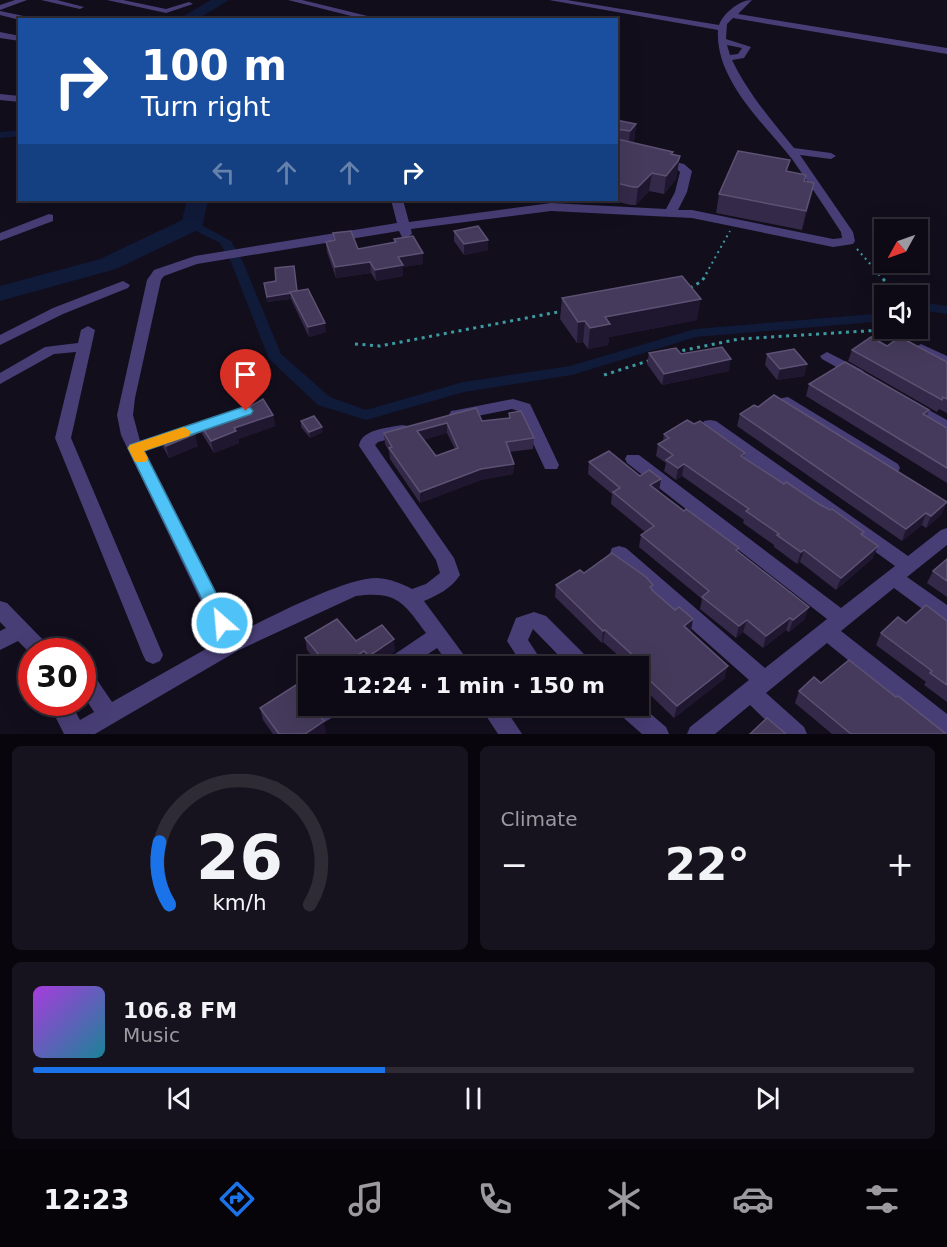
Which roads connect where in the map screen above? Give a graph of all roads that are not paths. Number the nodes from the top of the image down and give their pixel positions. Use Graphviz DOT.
graph roads {
  1 [pos="23,0"];
  2 [pos="45,0"];
  3 [pos="111,0"];
  4 [pos="292,0"];
  5 [pos="553,0"];
  6 [pos="84,3"];
  7 [pos="189,4"];
  8 [pos="748,5"];
  9 [pos="0,8"];
  10 [pos="0,14"];
  11 [pos="730,15"];
  12 [pos="22,18"];
  13 [pos="371,18"];
  14 [pos="722,28"];
  15 [pos="0,35"];
  16 [pos="18,39"];
  17 [pos="722,41"];
  18 [pos="947,51"];
  19 [pos="726,58"];
  20 [pos="0,98"];
  21 [pos="18,99"];
  22 [pos="809,142"];
  23 [pos="794,151"];
  24 [pos="831,156"];
  25 [pos="648,158"];
  26 [pos="397,201"];
  27 [pos="670,213"];
  28 [pos="49,218"];
  29 [pos="404,226"];
  30 [pos="0,237"];
  31 [pos="409,242"];
  32 [pos="123,285"];
  33 [pos="0,341"];
  34 [pos="921,348"];
  35 [pos="827,356"];
  36 [pos="947,362"];
  37 [pos="0,379"];
  38 [pos="867,380"];
  39 [pos="897,397"];
  40 [pos="788,402"];
  41 [pos="235,415"];
  42 [pos="440,420"];
  43 [pos="710,425"];
  44 [pos="417,426"];
  45 [pos="947,427"];
  46 [pos="136,448"];
  47 [pos="633,459"];
  48 [pos="551,465"];
  49 [pos="907,478"];
  50 [pos="947,536"];
  51 [pos="619,553"];
  52 [pos="901,572"];
  53 [pos="411,598"];
  54 [pos="0,609"];
  55 [pos="947,616"];
  56 [pos="835,626"];
  57 [pos="20,630"];
  58 [pos="440,635"];
  59 [pos="28,638"];
  60 [pos="0,641"];
  61 [pos="232,644"];
  62 [pos="153,655"];
  63 [pos="408,656"];
  64 [pos="455,656"];
  65 [pos="528,656"];
  66 [pos="573,656"];
  67 [pos="758,687"];
  68 [pos="96,696"];
  69 [pos="108,715"];
  70 [pos="66,716"];
  71 [pos="498,716"];
  72 [pos="638,716"];
  73 [pos="947,727"];
  74 [pos="76,734"];
  75 [pos="511,734"];
  76 [pos="658,734"];
  77 [pos="698,734"];
  78 [pos="796,734"];
  1 -- 9 [label="street"];
  2 -- 6 [label="street"];
  3 -- 7 [label="street"];
  4 -- 13 [label="street"];
  5 -- 14 [label="street"];
  8 -- 11 [label="street"];
  10 -- 12 [label="street"];
  11 -- 14 [label="street"];
  11 -- 18 [label="street"];
  14 -- 17 [label="street"];
  15 -- 16 [label="street"];
  17 -- 19 [label="street"];
  17 -- 19 [label="street"];
  19 -- 23 [label="street"];
  20 -- 21 [label="street"];
  22 -- 23 [label="street"];
  23 -- 24 [label="street"];
  23 -- 27 [label="street"];
  25 -- 27 [label="street"];
  26 -- 29 [label="street"];
  27 -- 29 [label="street"];
  28 -- 30 [label="street"];
  29 -- 31 [label="street"];
  29 -- 46 [label="street"];
  32 -- 33 [label="street"];
  34 -- 36 [label="street"];
  35 -- 38 [label="street"];
  37 -- 62 [label="street"];
  39 -- 45 [label="street"];
  40 -- 49 [label="street"];
  41 -- 46 [label="street"];
  42 -- 48 [label="street"];
  43 -- 52 [label="street"];
  44 -- 53 [label="street"];
  46 -- 61 [label="street"];
  47 -- 56 [label="street"];
  50 -- 52 [label="street"];
  51 -- 67 [label="street"];
  52 -- 55 [label="street"];
  52 -- 56 [label="street"];
  53 -- 58 [label="street"];
  53 -- 61 [label="street"];
  54 -- 57 [label="street"];
  56 -- 67 [label="street"];
  56 -- 73 [label="street"];
  57 -- 59 [label="street"];
  57 -- 60 [label="street"];
  58 -- 63 [label="street"];
  58 -- 64 [label="street"];
  61 -- 69 [label="street"];
  65 -- 66 [label="street"];
  67 -- 77 [label="street"];
  67 -- 78 [label="street"];
  68 -- 69 [label="street"];
  69 -- 74 [label="street"];
  70 -- 74 [label="street"];
  71 -- 75 [label="street"];
  72 -- 76 [label="street"];
}
